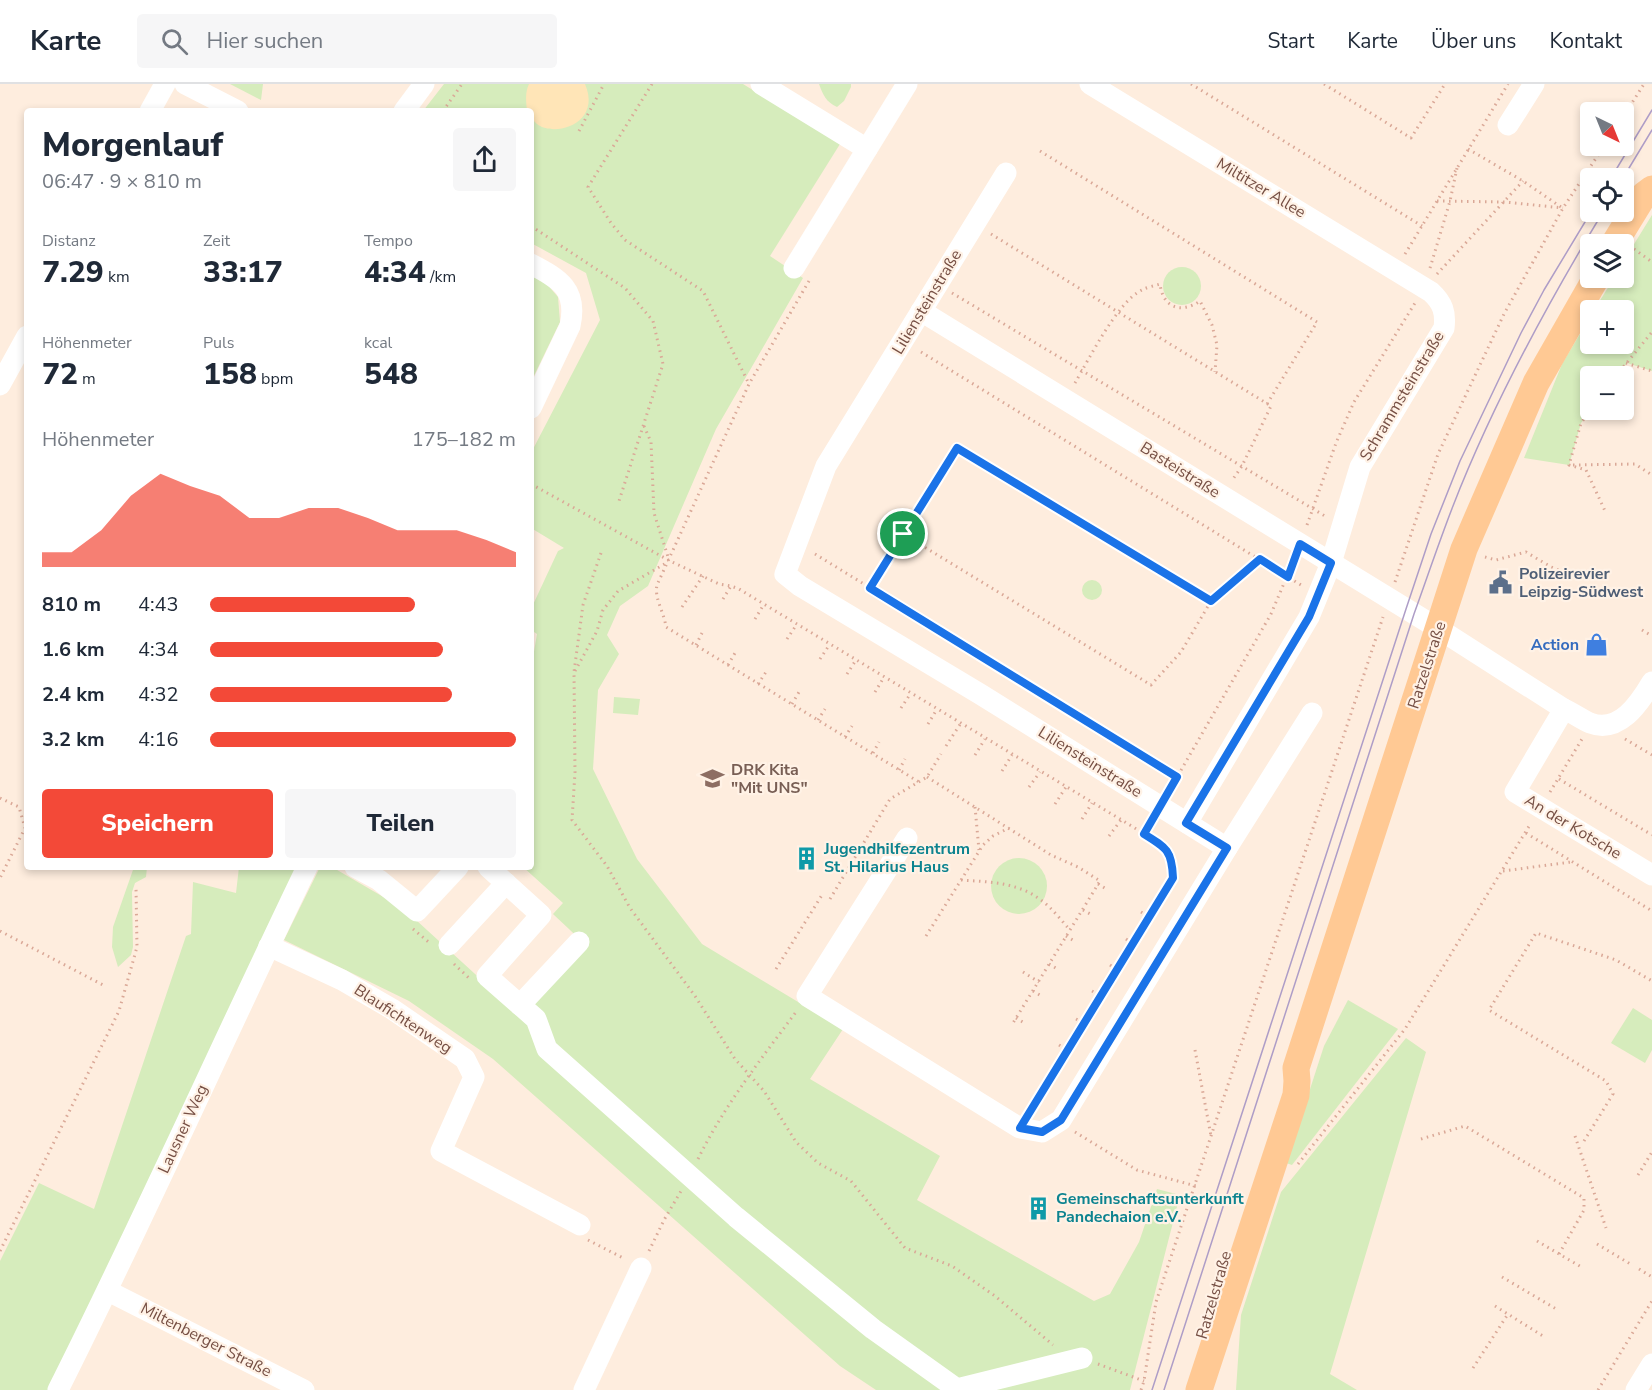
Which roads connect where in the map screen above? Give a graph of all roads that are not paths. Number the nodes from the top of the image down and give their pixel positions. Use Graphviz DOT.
graph roads {
  1 [pos="165,84"];
  2 [pos="184,84"];
  3 [pos="424,84"];
  4 [pos="761,84"];
  5 [pos="907,84"];
  6 [pos="1090,84"];
  7 [pos="1534,84"];
  8 [pos="152,108"];
  9 [pos="232,108"];
  10 [pos="406,108"];
  11 [pos="1508,125"];
  12 [pos="867,149"];
  13 [pos="1652,168"];
  14 [pos="1006,172"];
  15 [pos="1648,192"];
  16 [pos="1628,234"];
  17 [pos="534,266"];
  18 [pos="794,268"];
  19 [pos="1590,288"];
  20 [pos="1427,290"];
  21 [pos="921,311"];
  22 [pos="24,341"];
  23 [pos="0,385"];
  24 [pos="534,402"];
  25 [pos="1331,563"];
  26 [pos="1439,629"];
  27 [pos="1652,682"];
  28 [pos="1564,709"];
  29 [pos="1312,713"];
  30 [pos="1186,823"];
  31 [pos="907,838"];
  32 [pos="1227,848"];
  33 [pos="306,870"];
  34 [pos="361,870"];
  35 [pos="455,870"];
  36 [pos="491,870"];
  37 [pos="1652,875"];
  38 [pos="506,883"];
  39 [pos="579,942"];
  40 [pos="269,946"];
  41 [pos="446,952"];
  42 [pos="520,1005"];
  43 [pos="1296,1068"];
  44 [pos="580,1225"];
  45 [pos="641,1268"];
  46 [pos="108,1291"];
  47 [pos="1082,1358"];
  48 [pos="1652,1364"];
  49 [pos="58,1390"];
  50 [pos="304,1390"];
  51 [pos="584,1390"];
  52 [pos="958,1390"];
  53 [pos="1186,1390"];
  54 [pos="1199,1390"];
  55 [pos="1636,1390"];
  1 -- 8 [label="street"];
  2 -- 9 [label="street"];
  3 -- 10 [label="street"];
  4 -- 12 [label="street"];
  5 -- 12 [label="street"];
  6 -- 20 [label="street, Miltitzer Allee"];
  7 -- 11 [label="street"];
  12 -- 18 [label="street"];
  13 -- 15 [label="main road"];
  14 -- 21 [label="street, Liliensteinstraße"];
  15 -- 16 [label="main road"];
  17 -- 24 [label="street"];
  19 -- 26 [label="main road, Ratzelstraße"];
  20 -- 25 [label="street, Schrammsteinstraße"];
  21 -- 25 [label="street, Basteistraße"];
  21 -- 30 [label="street, Liliensteinstraße"];
  22 -- 23 [label="street"];
  25 -- 26 [label="street, Basteistraße"];
  25 -- 30 [label="street, Schrammsteinstraße"];
  26 -- 28 [label="street"];
  26 -- 43 [label="main road, Ratzelstraße"];
  27 -- 28 [label="street"];
  28 -- 37 [label="street, An der Kotsche"];
  29 -- 32 [label="street"];
  30 -- 32 [label="street, Liliensteinstraße"];
  31 -- 32 [label="street"];
  33 -- 40 [label="street, Lausner Weg"];
  34 -- 35 [label="street"];
  36 -- 38 [label="street"];
  38 -- 41 [label="street"];
  38 -- 42 [label="street"];
  39 -- 42 [label="street"];
  40 -- 44 [label="street, Blaufichtenweg"];
  40 -- 46 [label="street, Lausner Weg"];
  42 -- 52 [label="street"];
  43 -- 53 [label="main road, Ratzelstraße"];
  43 -- 54 [label="main road, Ratzelstraße"];
  45 -- 51 [label="street"];
  46 -- 49 [label="street, Lausner Weg"];
  46 -- 50 [label="street, Miltenberger Straße"];
  47 -- 52 [label="street"];
  48 -- 55 [label="street"];
}
